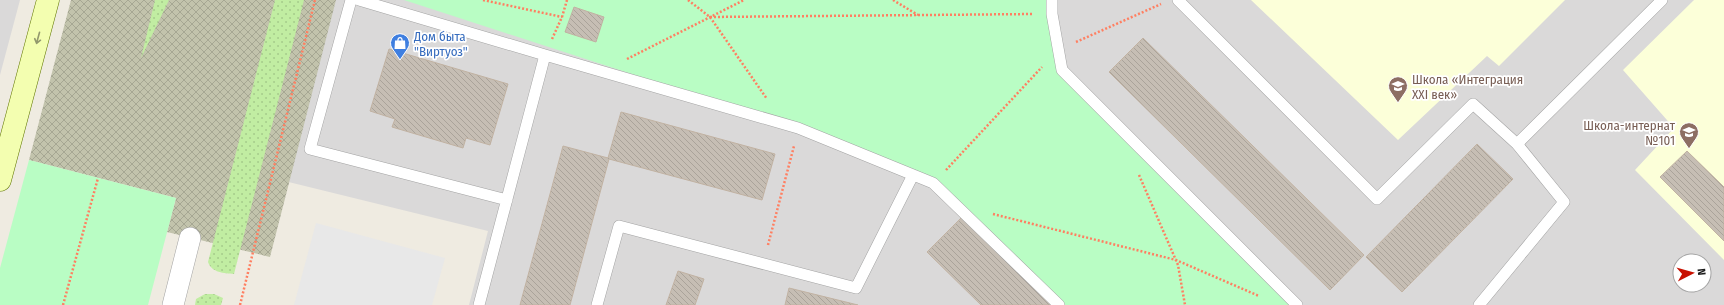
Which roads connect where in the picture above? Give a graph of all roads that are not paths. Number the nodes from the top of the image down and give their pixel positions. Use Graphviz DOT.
graph roads {
  1 [pos="48,0"];
  2 [pos="350,0"];
  3 [pos="358,0"];
  4 [pos="1052,0"];
  5 [pos="1178,0"];
  6 [pos="1662,0"];
  7 [pos="545,55"];
  8 [pos="1517,144"];
  9 [pos="913,175"];
  10 [pos="0,180"];
  11 [pos="507,200"];
  12 [pos="190,238"];
  13 [pos="173,305"];
  14 [pos="479,305"];
  15 [pos="597,305"];
  16 [pos="1059,305"];
  17 [pos="1297,305"];
  18 [pos="1479,305"];
  1 -- 10 [label="street, one-way"];
  2 -- 11 [label="lane"];
  3 -- 7 [label="lane"];
  4 -- 17 [label="lane"];
  5 -- 8 [label="lane"];
  6 -- 8 [label="lane"];
  7 -- 9 [label="lane"];
  7 -- 11 [label="lane"];
  8 -- 18 [label="lane"];
  9 -- 15 [label="lane"];
  9 -- 16 [label="lane"];
  11 -- 14 [label="lane"];
  12 -- 13 [label="street"];
}
